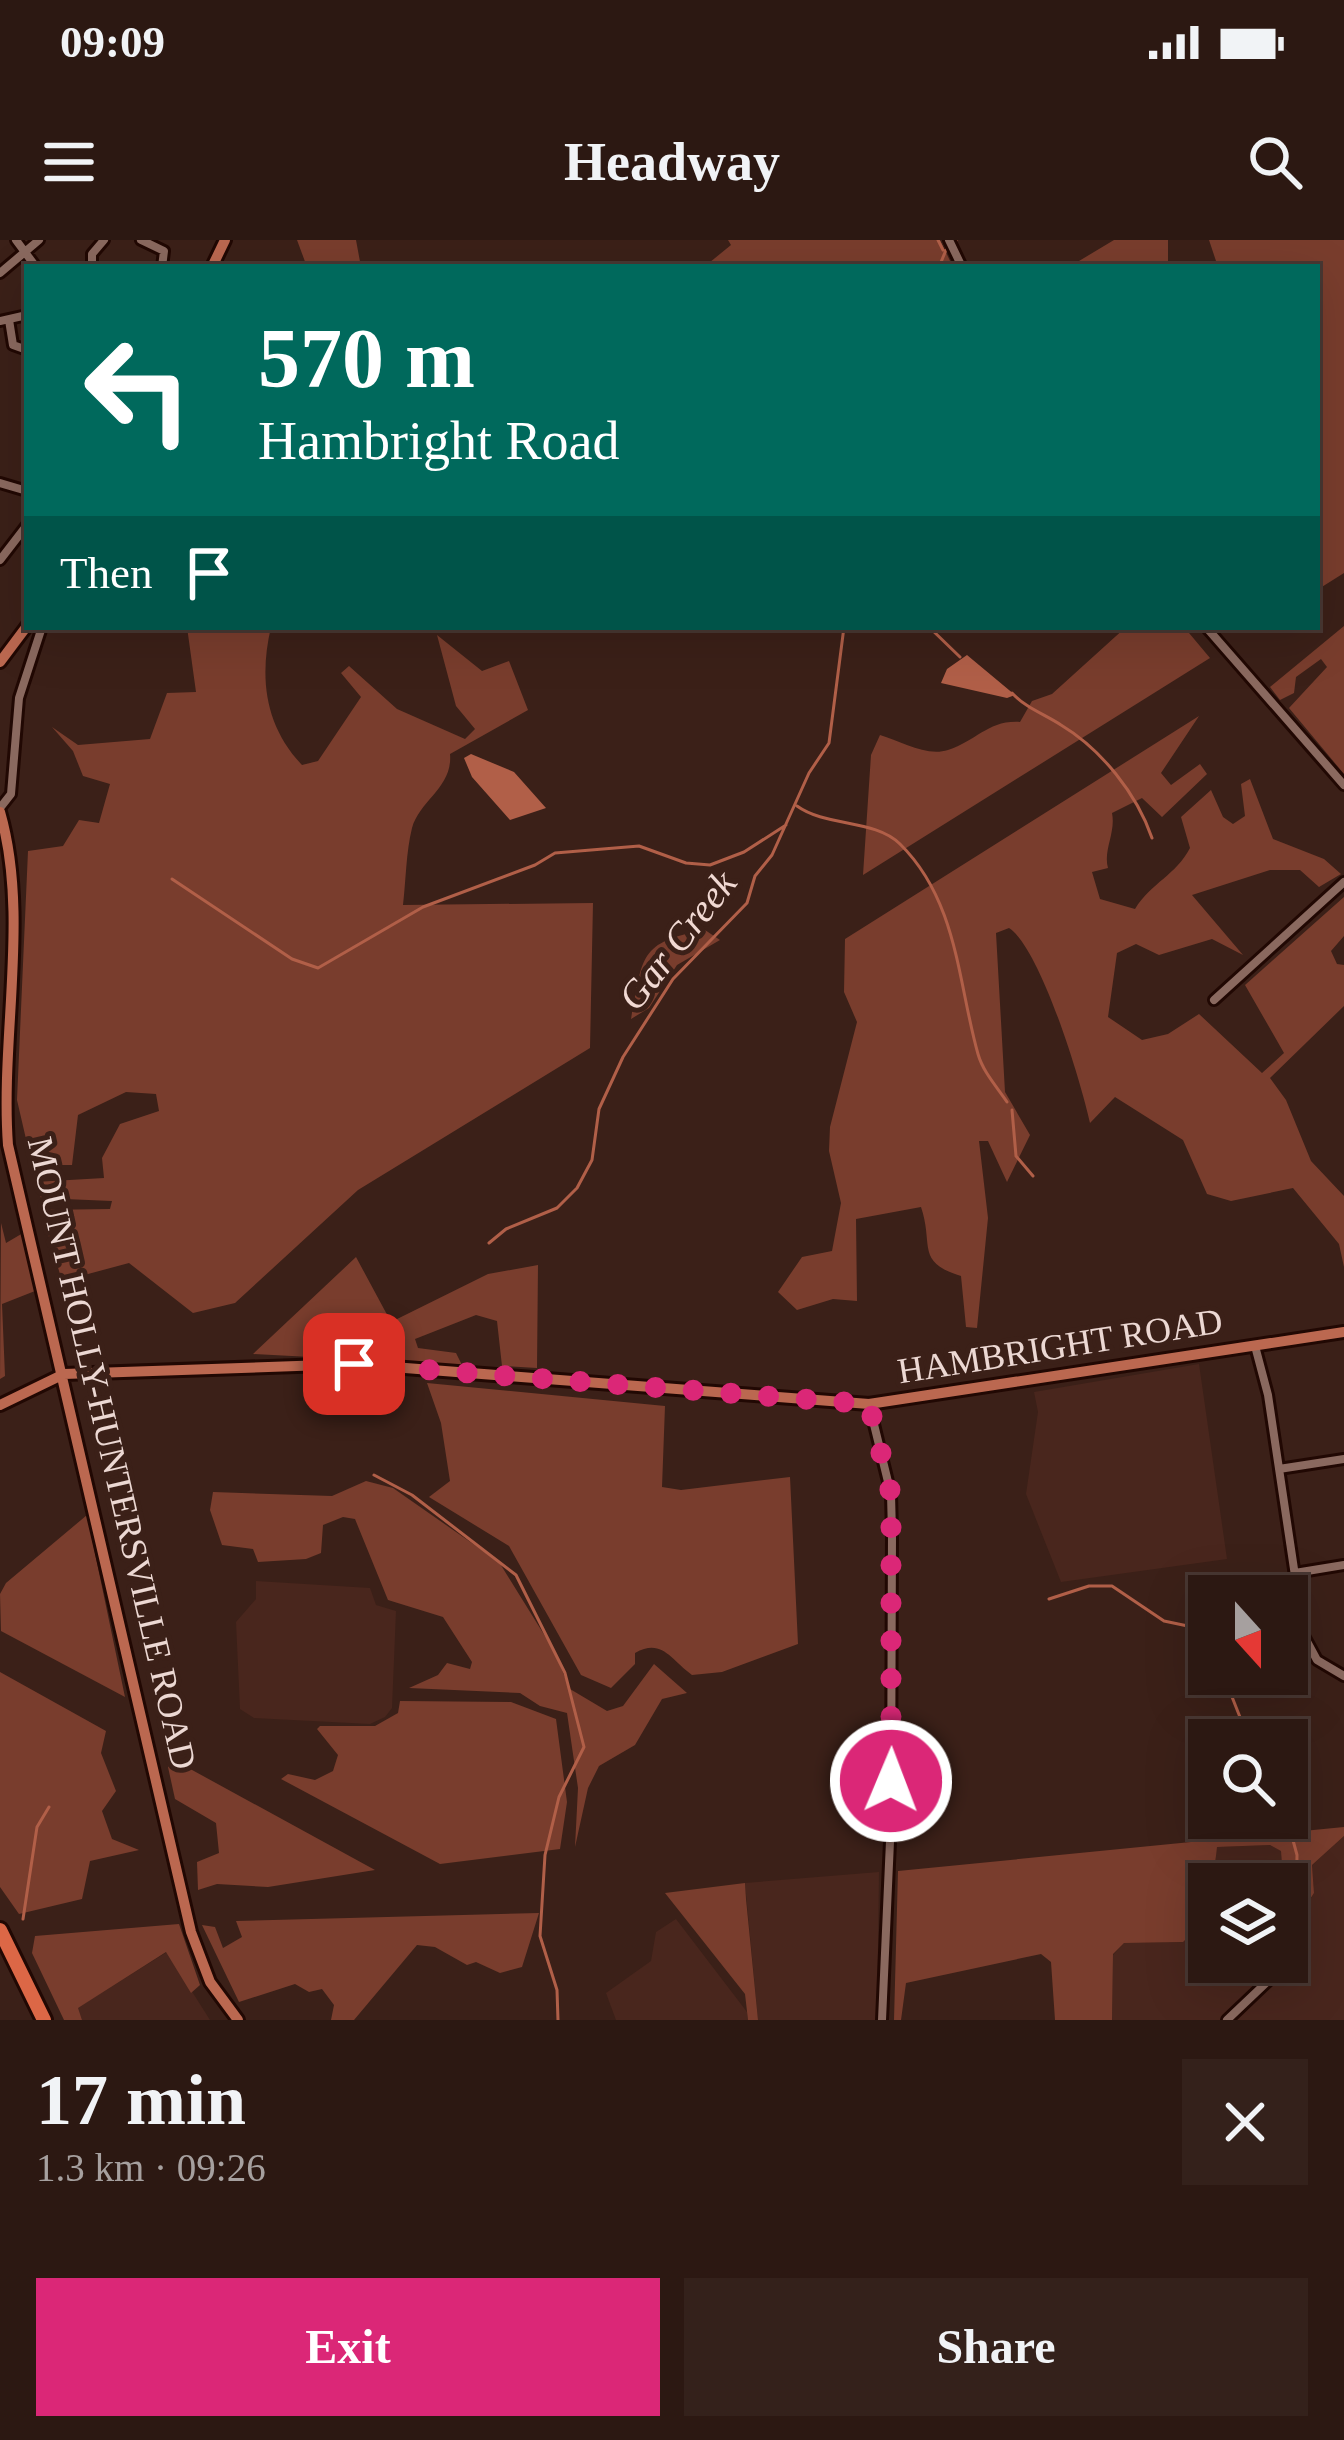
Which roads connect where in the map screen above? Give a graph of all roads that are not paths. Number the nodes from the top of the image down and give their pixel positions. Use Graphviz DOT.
graph roads {
  1 [pos="16,240"];
  2 [pos="39,240"];
  3 [pos="141,240"];
  4 [pos="25,253"];
  5 [pos="34,264"];
  6 [pos="162,264"];
  7 [pos="0,273"];
  8 [pos="5,320"];
  9 [pos="24,349"];
  10 [pos="24,529"];
  11 [pos="0,560"];
  12 [pos="24,620"];
  13 [pos="24,630"];
  14 [pos="41,630"];
  15 [pos="1208,630"];
  16 [pos="0,651"];
  17 [pos="0,662"];
  18 [pos="1344,784"];
  19 [pos="0,810"];
  20 [pos="1344,882"];
  21 [pos="1214,1000"];
  22 [pos="1344,1332"];
  23 [pos="1255,1346"];
  24 [pos="64,1374"];
  25 [pos="869,1404"];
  26 [pos="0,1405"];
  27 [pos="1344,1459"];
  28 [pos="1279,1469"];
  29 [pos="1344,1565"];
  30 [pos="1294,1573"];
  31 [pos="1344,1676"];
  32 [pos="0,1930"];
  33 [pos="0,1944"];
  34 [pos="1266,1983"];
  35 [pos="40,2020"];
  36 [pos="238,2020"];
  37 [pos="882,2020"];
  38 [pos="1228,2020"];
  1 -- 4 [label="street"];
  2 -- 4 [label="street"];
  3 -- 6 [label="street"];
  4 -- 5 [label="street"];
  4 -- 7 [label="street"];
  8 -- 9 [label="street"];
  10 -- 11 [label="street"];
  12 -- 16 [label="main road"];
  13 -- 17 [label="main road"];
  14 -- 19 [label="street"];
  15 -- 18 [label="street"];
  19 -- 24 [label="main road, MOUNT HOLLY-HUNTERSVILLE ROAD"];
  20 -- 21 [label="street"];
  22 -- 23 [label="main road, HAMBRIGHT ROAD"];
  23 -- 25 [label="main road, HAMBRIGHT ROAD"];
  23 -- 28 [label="street"];
  24 -- 25 [label="main road, HAMBRIGHT ROAD"];
  24 -- 26 [label="main road, HAMBRIGHT ROAD"];
  24 -- 36 [label="main road, MOUNT HOLLY-HUNTERSVILLE ROAD"];
  25 -- 37 [label="street"];
  27 -- 28 [label="street"];
  28 -- 30 [label="street"];
  29 -- 30 [label="street"];
  30 -- 31 [label="street"];
  32 -- 35 [label="highway"];
  33 -- 35 [label="highway"];
  34 -- 38 [label="street"];
}
